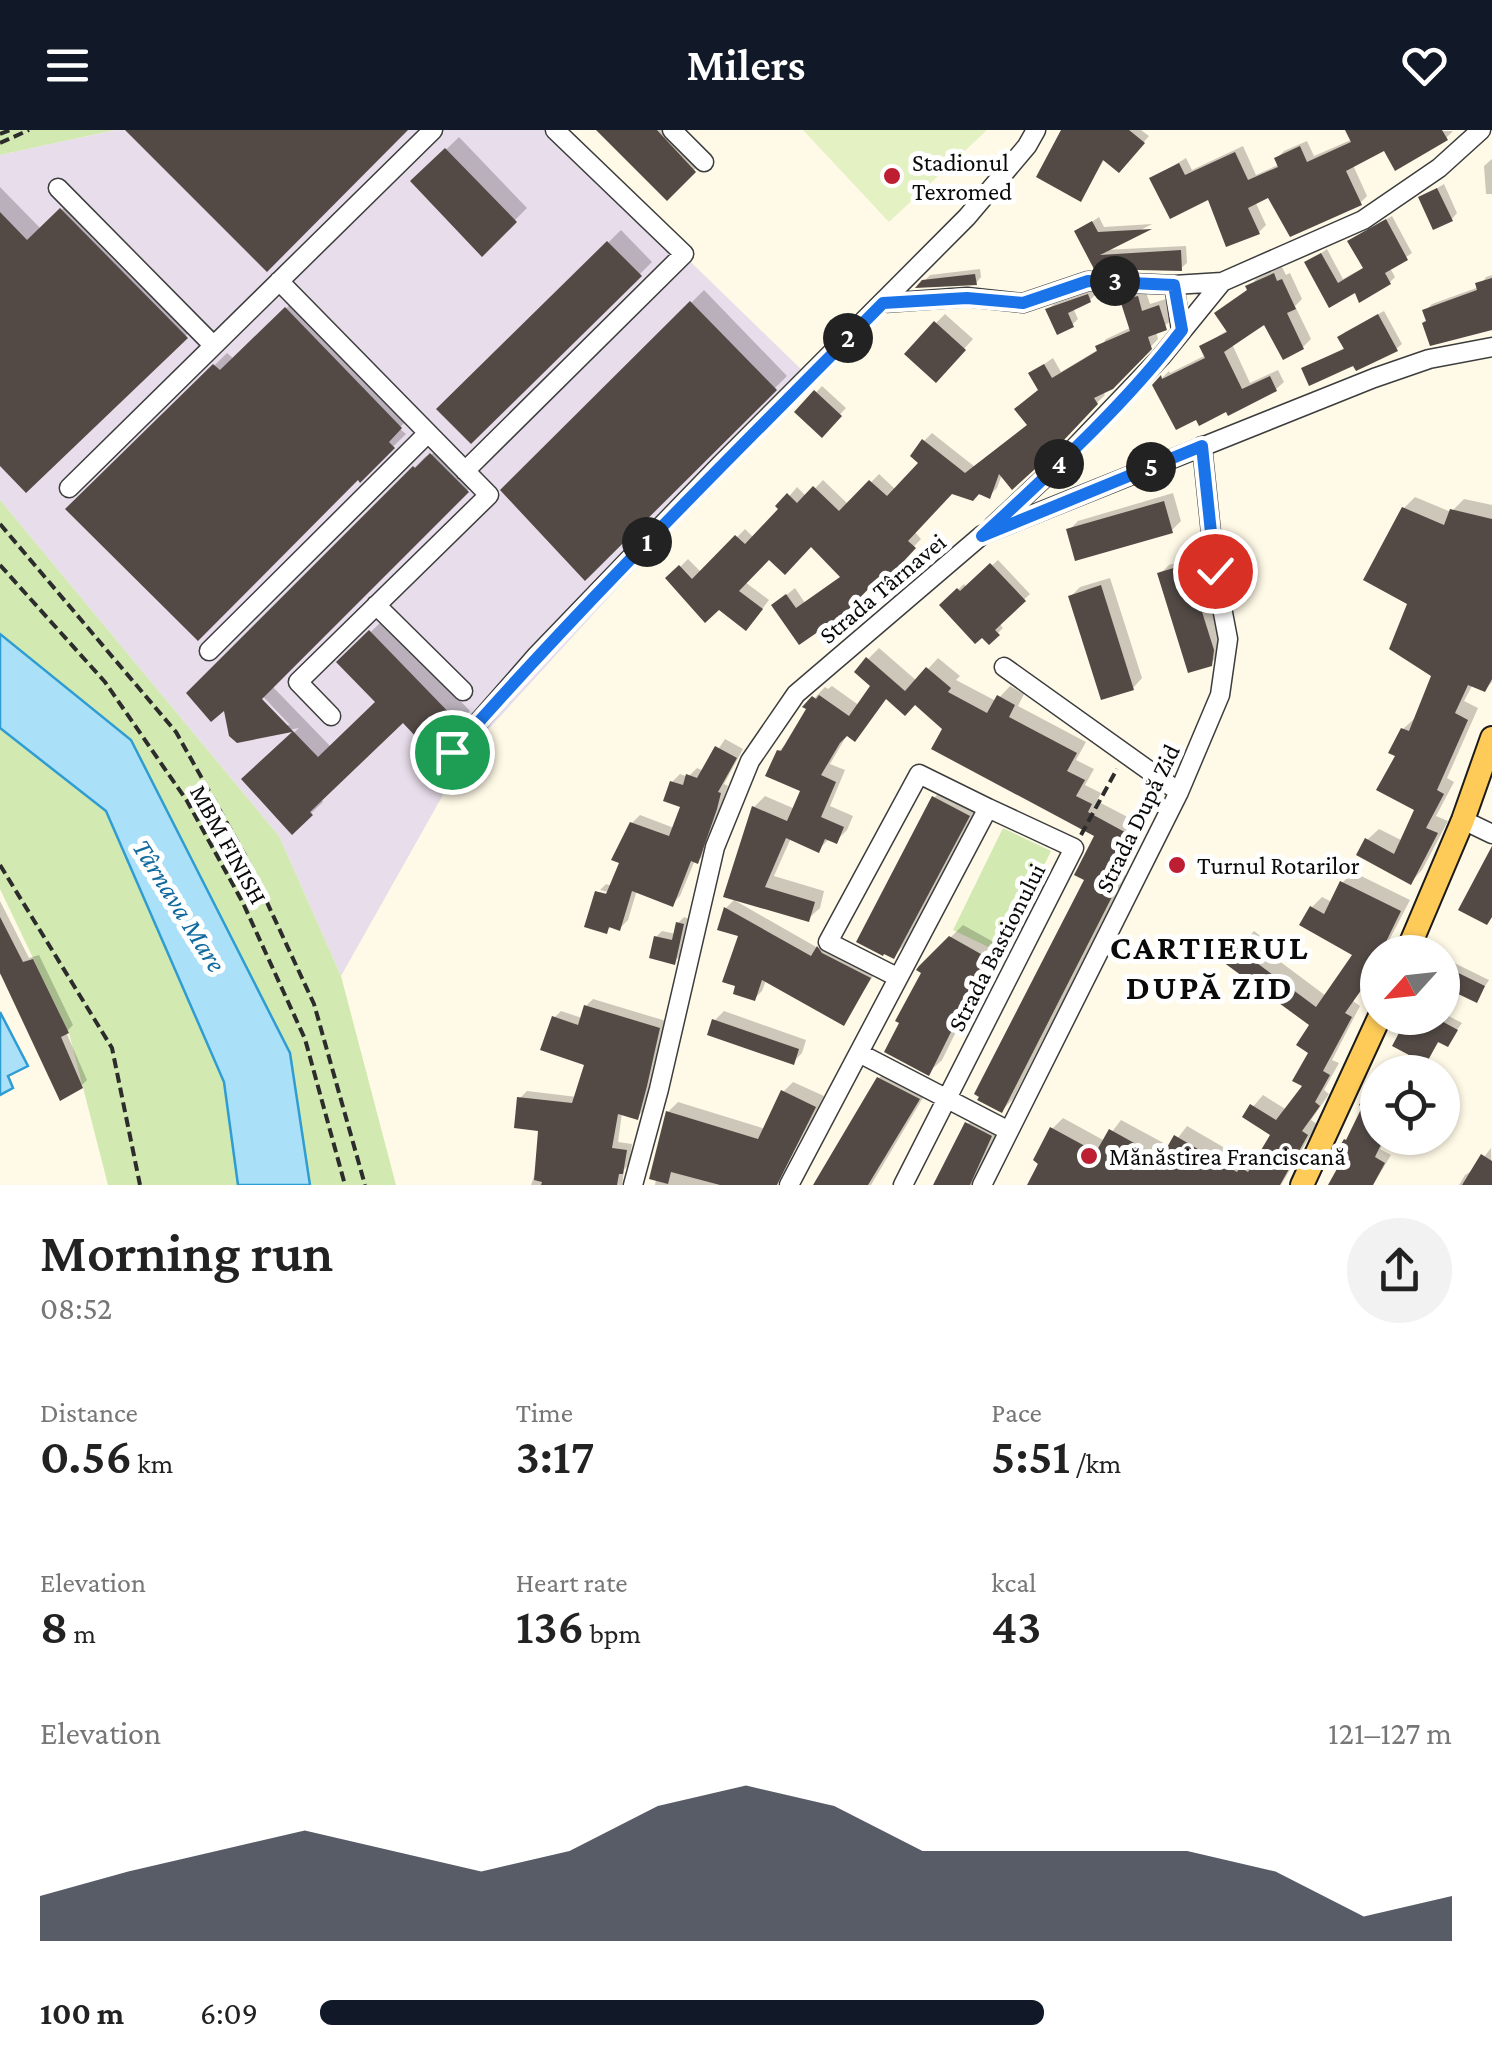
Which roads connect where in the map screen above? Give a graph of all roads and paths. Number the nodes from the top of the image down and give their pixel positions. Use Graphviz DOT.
graph roads {
  1 [pos="10,130"];
  2 [pos="30,130"];
  3 [pos="433,130"];
  4 [pos="555,130"];
  5 [pos="672,130"];
  6 [pos="1036,130"];
  7 [pos="1481,130"];
  8 [pos="0,134"];
  9 [pos="0,143"];
  10 [pos="704,162"];
  11 [pos="58,188"];
  12 [pos="279,281"];
  13 [pos="1222,282"];
  14 [pos="1174,285"];
  15 [pos="883,303"];
  16 [pos="1182,330"];
  17 [pos="213,345"];
  18 [pos="1492,347"];
  19 [pos="428,433"];
  20 [pos="1202,446"];
  21 [pos="465,471"];
  22 [pos="69,488"];
  23 [pos="0,524"];
  24 [pos="982,536"];
  25 [pos="0,566"];
  26 [pos="376,605"];
  27 [pos="209,651"];
  28 [pos="1004,668"];
  29 [pos="464,692"];
  30 [pos="331,716"];
  31 [pos="1492,738"];
  32 [pos="452,752"];
  33 [pos="1125,754"];
  34 [pos="1179,792"];
  35 [pos="988,808"];
  36 [pos="1464,820"];
  37 [pos="1492,834"];
  38 [pos="1074,848"];
  39 [pos="0,865"];
  40 [pos="1414,935"];
  41 [pos="896,977"];
  42 [pos="1371,1035"];
  43 [pos="859,1053"];
  44 [pos="947,1099"];
  45 [pos="1009,1131"];
  46 [pos="140,1185"];
  47 [pos="346,1185"];
  48 [pos="365,1185"];
  49 [pos="633,1185"];
  50 [pos="789,1185"];
  51 [pos="903,1185"];
  52 [pos="982,1185"];
  53 [pos="1302,1185"];
  1 -- 8 [label="path"];
  2 -- 9 [label="path"];
  3 -- 12 [label="street"];
  4 -- 21 [label="street"];
  5 -- 10 [label="street"];
  6 -- 15 [label="street"];
  7 -- 13 [label="street"];
  11 -- 17 [label="street"];
  12 -- 17 [label="street"];
  12 -- 19 [label="street"];
  13 -- 14 [label="street"];
  13 -- 16 [label="street"];
  14 -- 15 [label="street"];
  14 -- 16 [label="street"];
  15 -- 32 [label="street"];
  16 -- 24 [label="street"];
  17 -- 22 [label="street"];
  18 -- 20 [label="street, Strada Târnavei"];
  19 -- 21 [label="street"];
  19 -- 27 [label="street"];
  20 -- 24 [label="street, Strada Târnavei"];
  20 -- 34 [label="street, Strada După Zid"];
  21 -- 26 [label="street"];
  23 -- 48 [label="path"];
  24 -- 49 [label="street, Strada Târnavei"];
  25 -- 47 [label="path, MBM FINISH"];
  26 -- 29 [label="street"];
  26 -- 30 [label="street"];
  28 -- 33 [label="street"];
  31 -- 36 [label="main road"];
  33 -- 34 [label="street"];
  33 -- 38 [label="path"];
  34 -- 45 [label="street, Strada După Zid"];
  35 -- 38 [label="street, Strada Bastionului"];
  35 -- 41 [label="street"];
  35 -- 41 [label="street, Strada Bastionului"];
  36 -- 37 [label="street"];
  36 -- 40 [label="main road"];
  38 -- 44 [label="street, Strada Bastionului"];
  39 -- 46 [label="path"];
  41 -- 43 [label="street"];
  42 -- 53 [label="main road"];
  43 -- 44 [label="street"];
  43 -- 50 [label="street"];
  44 -- 45 [label="street"];
  44 -- 51 [label="street, Strada Bastionului"];
  45 -- 52 [label="street, Strada După Zid"];
}
